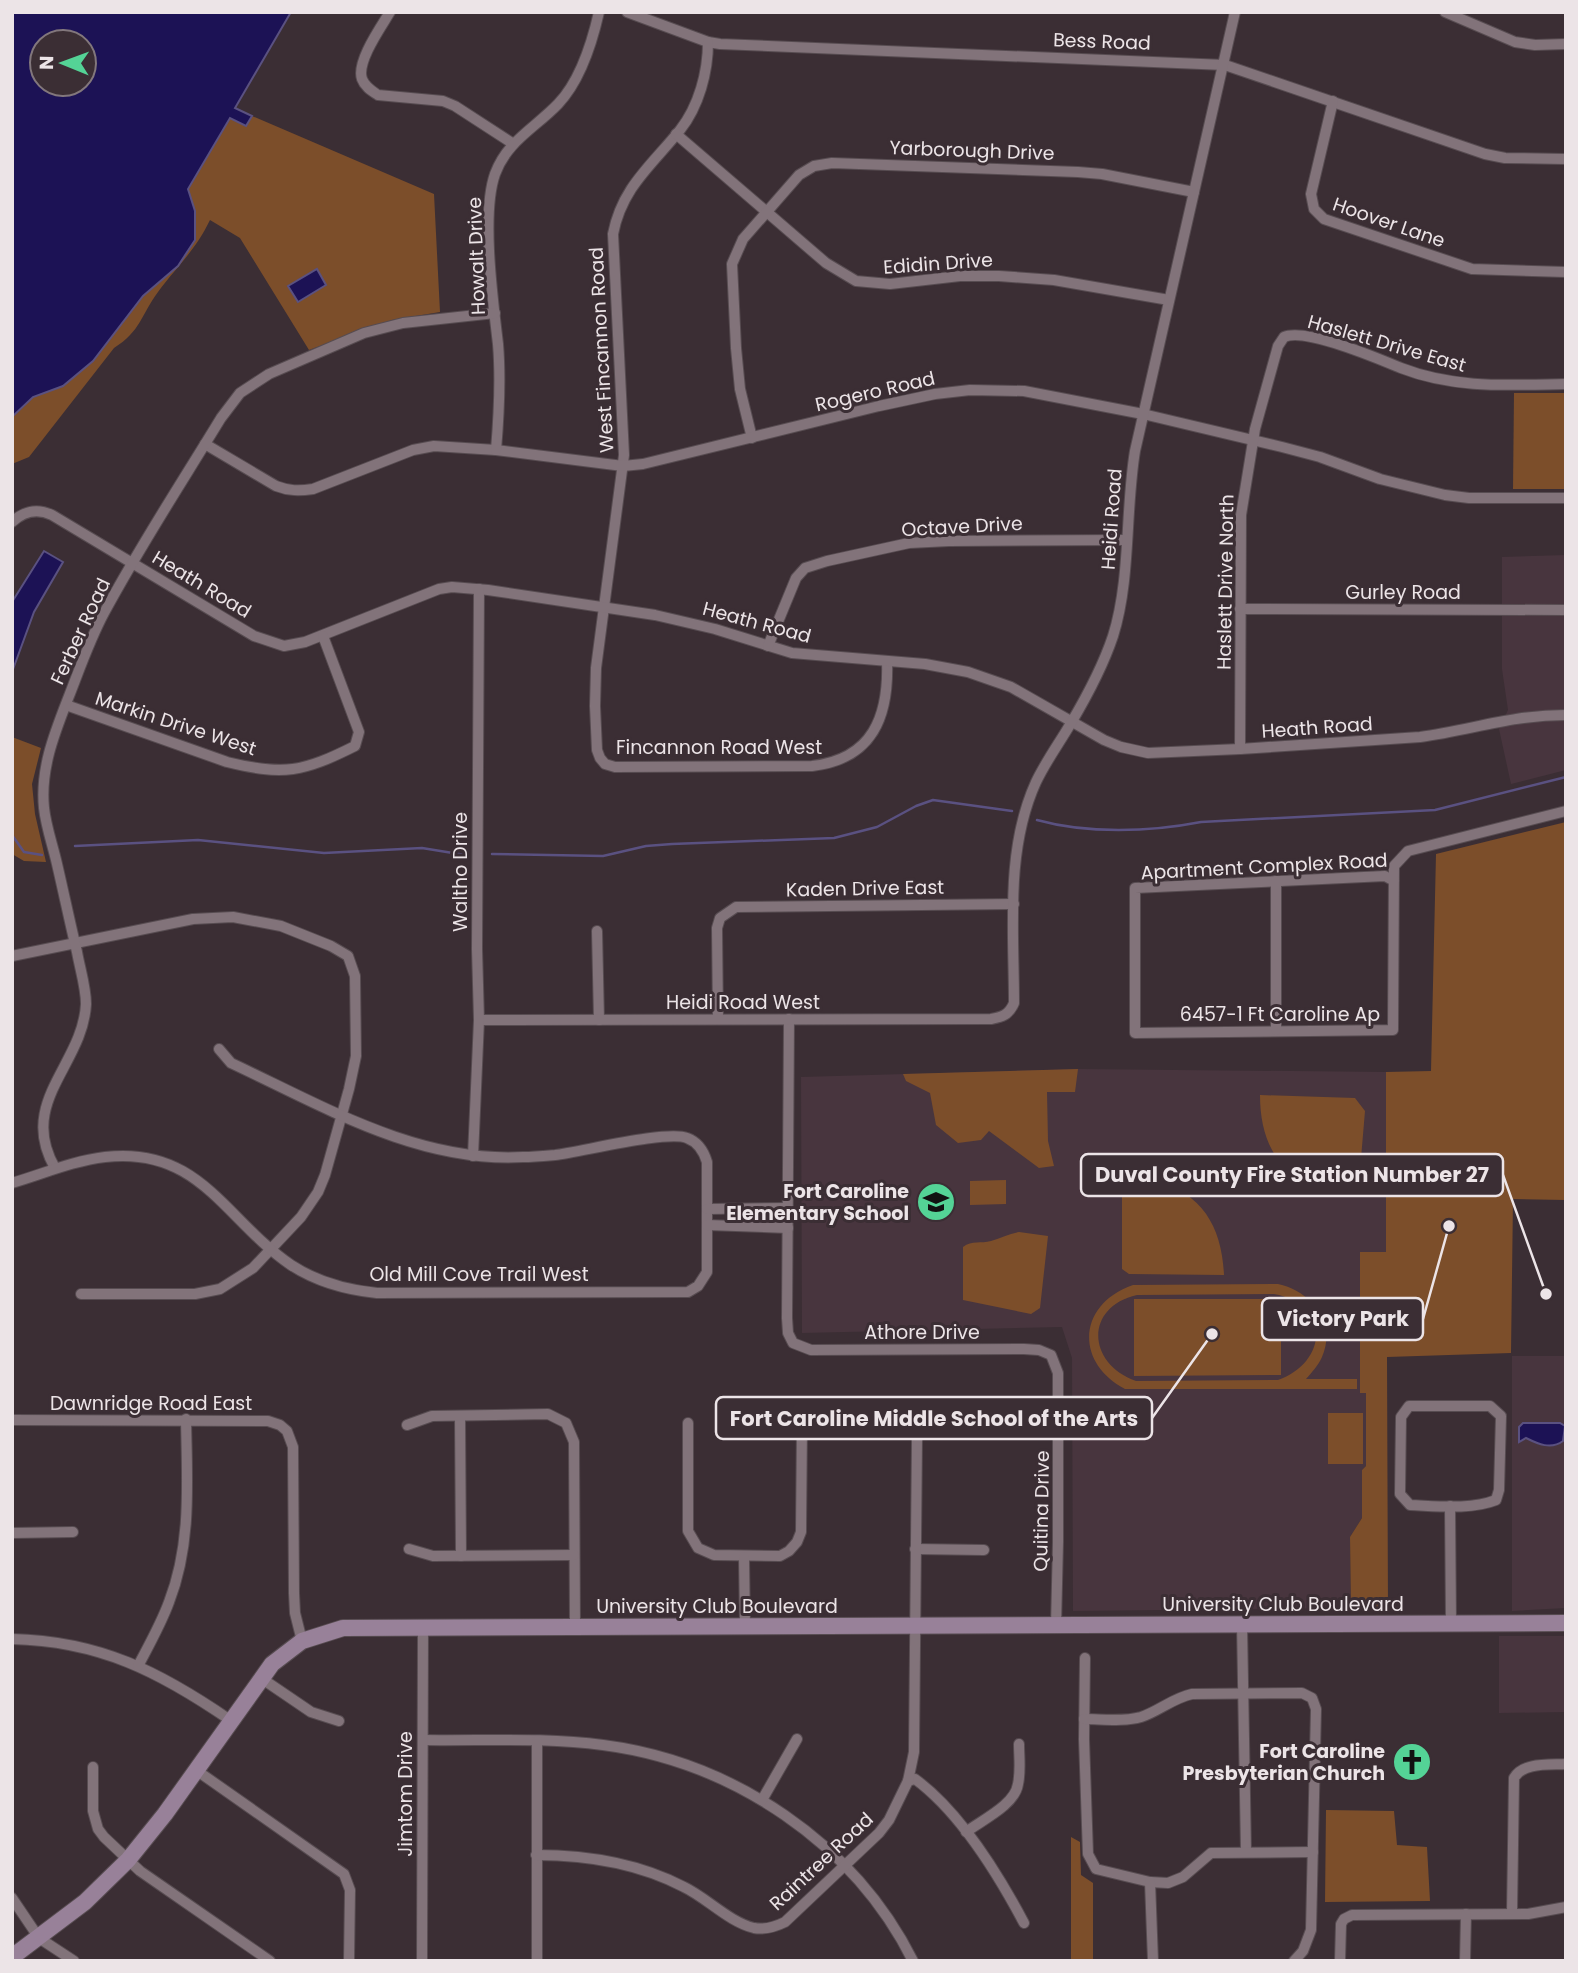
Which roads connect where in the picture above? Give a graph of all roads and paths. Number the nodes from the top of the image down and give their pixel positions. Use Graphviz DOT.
graph roads {
  1 [pos="390,12"];
  2 [pos="599,12"];
  3 [pos="627,12"];
  4 [pos="1235,12"];
  5 [pos="1445,12"];
  6 [pos="708,42"];
  7 [pos="1566,44"];
  8 [pos="1224,65"];
  9 [pos="1333,102"];
  10 [pos="676,134"];
  11 [pos="512,143"];
  12 [pos="1566,159"];
  13 [pos="1194,192"];
  14 [pos="766,211"];
  15 [pos="1566,272"];
  16 [pos="1169,300"];
  17 [pos="495,313"];
  18 [pos="1284,337"];
  19 [pos="1566,384"];
  20 [pos="1143,414"];
  21 [pos="752,438"];
  22 [pos="1252,440"];
  23 [pos="205,444"];
  24 [pos="496,450"];
  25 [pos="623,466"];
  26 [pos="1566,498"];
  27 [pos="12,522"];
  28 [pos="1126,540"];
  29 [pos="133,563"];
  30 [pos="479,589"];
  31 [pos="603,607"];
  32 [pos="1240,609"];
  33 [pos="1566,610"];
  34 [pos="323,636"];
  35 [pos="768,646"];
  36 [pos="887,661"];
  37 [pos="65,705"];
  38 [pos="1566,715"];
  39 [pos="1072,721"];
  40 [pos="1240,749"];
  41 [pos="605,764"];
  42 [pos="1566,811"];
  43 [pos="1276,881"];
  44 [pos="1394,881"];
  45 [pos="1014,904"];
  46 [pos="597,931"];
  47 [pos="75,943"];
  48 [pos="12,956"];
  49 [pos="1135,958"];
  50 [pos="1006,1015"];
  51 [pos="718,1019"];
  52 [pos="789,1019"];
  53 [pos="479,1020"];
  54 [pos="599,1020"];
  55 [pos="1276,1030"];
  56 [pos="219,1049"];
  57 [pos="342,1115"];
  58 [pos="473,1156"];
  59 [pos="55,1168"];
  60 [pos="12,1183"];
  61 [pos="788,1208"];
  62 [pos="707,1209"];
  63 [pos="707,1226"];
  64 [pos="788,1227"];
  65 [pos="271,1249"];
  66 [pos="81,1294"];
  67 [pos="1051,1355"];
  68 [pos="460,1416"];
  69 [pos="186,1419"];
  70 [pos="12,1420"];
  71 [pos="802,1422"];
  72 [pos="983,1422"];
  73 [pos="688,1423"];
  74 [pos="407,1424"];
  75 [pos="1450,1506"];
  76 [pos="73,1532"];
  77 [pos="12,1533"];
  78 [pos="409,1549"];
  79 [pos="915,1549"];
  80 [pos="984,1550"];
  81 [pos="574,1555"];
  82 [pos="461,1556"];
  83 [pos="744,1557"];
  84 [pos="1566,1623"];
  85 [pos="1451,1624"];
  86 [pos="1242,1625"];
  87 [pos="745,1626"];
  88 [pos="915,1626"];
  89 [pos="1056,1626"];
  90 [pos="423,1627"];
  91 [pos="575,1627"];
  92 [pos="12,1639"];
  93 [pos="302,1641"];
  94 [pos="1085,1658"];
  95 [pos="138,1666"];
  96 [pos="261,1678"];
  97 [pos="1244,1693"];
  98 [pos="1084,1719"];
  99 [pos="230,1720"];
  100 [pos="339,1721"];
  101 [pos="797,1739"];
  102 [pos="423,1740"];
  103 [pos="537,1741"];
  104 [pos="1019,1744"];
  105 [pos="1566,1763"];
  106 [pos="93,1766"];
  107 [pos="196,1770"];
  108 [pos="908,1781"];
  109 [pos="762,1800"];
  110 [pos="966,1832"];
  111 [pos="1246,1852"];
  112 [pos="1312,1852"];
  113 [pos="536,1855"];
  114 [pos="128,1860"];
  115 [pos="845,1866"];
  116 [pos="1150,1882"];
  117 [pos="12,1898"];
  118 [pos="1566,1907"];
  119 [pos="1512,1913"];
  120 [pos="1466,1914"];
  121 [pos="1024,1923"];
  122 [pos="39,1938"];
  123 [pos="12,1957"];
  124 [pos="74,1961"];
  125 [pos="270,1961"];
  126 [pos="349,1961"];
  127 [pos="422,1961"];
  128 [pos="537,1961"];
  129 [pos="913,1961"];
  130 [pos="1153,1961"];
  131 [pos="1294,1961"];
  132 [pos="1340,1961"];
  133 [pos="1465,1961"];
  1 -- 11 [label="street"];
  2 -- 11 [label="street, Howalt Drive"];
  3 -- 6 [label="street, Bess Road"];
  4 -- 8 [label="street, Heidi Road"];
  5 -- 7 [label="street"];
  6 -- 8 [label="street, Bess Road"];
  6 -- 10 [label="street, West Fincannon Road"];
  8 -- 9 [label="street, Bess Road"];
  8 -- 13 [label="street, Heidi Road"];
  9 -- 12 [label="street, Bess Road"];
  9 -- 15 [label="street, Hoover Lane"];
  10 -- 14 [label="street, Edidin Drive"];
  10 -- 25 [label="street, West Fincannon Road"];
  11 -- 17 [label="street, Howalt Drive"];
  13 -- 14 [label="street, Yarborough Drive"];
  13 -- 16 [label="street, Heidi Road"];
  14 -- 16 [label="street, Edidin Drive"];
  14 -- 21 [label="street, Yarborough Drive"];
  16 -- 20 [label="street, Heidi Road"];
  17 -- 23 [label="street, Ferber Road"];
  17 -- 24 [label="street, Howalt Drive"];
  18 -- 19 [label="street, Haslett Drive East"];
  18 -- 22 [label="street, Haslett Drive North"];
  20 -- 21 [label="street, Rogero Road"];
  20 -- 22 [label="street, Rogero Road"];
  20 -- 28 [label="street, Heidi Road"];
  21 -- 25 [label="street, Rogero Road"];
  22 -- 26 [label="street, Rogero Road"];
  22 -- 32 [label="street, Haslett Drive North"];
  23 -- 24 [label="street, Rogero Road"];
  23 -- 29 [label="street, Ferber Road"];
  24 -- 25 [label="street, Rogero Road"];
  25 -- 31 [label="street, West Fincannon Road"];
  27 -- 29 [label="street, Heath Road"];
  28 -- 35 [label="street, Octave Drive"];
  28 -- 39 [label="street, Heidi Road"];
  29 -- 34 [label="street, Heath Road"];
  29 -- 37 [label="street, Ferber Road"];
  30 -- 31 [label="street, Heath Road"];
  30 -- 34 [label="street, Heath Road"];
  30 -- 53 [label="street, Waltho Drive"];
  31 -- 35 [label="street, Heath Road"];
  31 -- 41 [label="street, West Fincannon Road"];
  32 -- 33 [label="street, Gurley Road"];
  32 -- 40 [label="street, Haslett Drive North"];
  34 -- 37 [label="street, Markin Drive West"];
  35 -- 36 [label="street, Heath Road"];
  36 -- 39 [label="street, Heath Road"];
  36 -- 41 [label="street, Fincannon Road West"];
  37 -- 47 [label="street, Ferber Road"];
  38 -- 40 [label="street, Heath Road"];
  39 -- 40 [label="street, Heath Road"];
  39 -- 45 [label="street, Heidi Road"];
  42 -- 44 [label="street, Apartment Complex Road"];
  43 -- 44 [label="street, Apartment Complex Road"];
  43 -- 49 [label="street, Apartment Complex Road"];
  43 -- 55 [label="street"];
  44 -- 55 [label="street, 6457-1 Ft Caroline Ap"];
  45 -- 50 [label="street, Heidi Road"];
  45 -- 51 [label="street, Kaden Drive East"];
  46 -- 54 [label="street"];
  47 -- 48 [label="street"];
  47 -- 57 [label="street"];
  47 -- 59 [label="street, Ferber Road"];
  49 -- 55 [label="street, 6457-1 Ft Caroline Ap"];
  50 -- 52 [label="street, Heidi Road West"];
  51 -- 52 [label="street, Heidi Road West"];
  51 -- 54 [label="street, Heidi Road West"];
  52 -- 61 [label="street"];
  53 -- 54 [label="street, Heidi Road West"];
  53 -- 58 [label="street, Waltho Drive"];
  56 -- 57 [label="street"];
  57 -- 58 [label="street"];
  57 -- 65 [label="street"];
  58 -- 62 [label="street"];
  59 -- 60 [label="street, Old Mill Cove Trail West"];
  59 -- 65 [label="street, Old Mill Cove Trail West"];
  61 -- 62 [label="street"];
  61 -- 64 [label="street"];
  62 -- 63 [label="street"];
  63 -- 64 [label="street"];
  63 -- 65 [label="street, Old Mill Cove Trail West"];
  64 -- 67 [label="street, Athore Drive"];
  65 -- 66 [label="street"];
  67 -- 89 [label="street, Quitina Drive"];
  68 -- 74 [label="street"];
  68 -- 81 [label="street"];
  68 -- 82 [label="street"];
  69 -- 70 [label="street, Dawnridge Road East"];
  69 -- 93 [label="street, Dawnridge Road East"];
  69 -- 95 [label="street"];
  71 -- 83 [label="street"];
  72 -- 79 [label="street, Raintree Road"];
  73 -- 83 [label="street"];
  75 -- 75 [label="street"];
  75 -- 85 [label="street"];
  76 -- 77 [label="street"];
  78 -- 82 [label="street"];
  79 -- 80 [label="street"];
  79 -- 88 [label="street, Raintree Road"];
  81 -- 82 [label="street"];
  81 -- 91 [label="street"];
  83 -- 87 [label="street"];
  84 -- 85 [label="street, University Club Boulevard"];
  85 -- 86 [label="street, University Club Boulevard"];
  86 -- 89 [label="street, University Club Boulevard"];
  86 -- 97 [label="street"];
  87 -- 88 [label="street, University Club Boulevard"];
  87 -- 91 [label="street, University Club Boulevard"];
  88 -- 89 [label="street, University Club Boulevard"];
  88 -- 108 [label="street, Raintree Road"];
  90 -- 91 [label="street, University Club Boulevard"];
  90 -- 93 [label="street, University Club Boulevard"];
  90 -- 102 [label="street, Jimtom Drive"];
  92 -- 95 [label="street"];
  93 -- 96 [label="street, University Club Boulevard"];
  94 -- 98 [label="street"];
  95 -- 99 [label="street"];
  96 -- 99 [label="street, University Club Boulevard"];
  96 -- 100 [label="street"];
  97 -- 98 [label="street"];
  97 -- 111 [label="street"];
  97 -- 112 [label="street"];
  98 -- 116 [label="street"];
  99 -- 107 [label="street, University Club Boulevard"];
  101 -- 109 [label="street"];
  102 -- 103 [label="street"];
  102 -- 127 [label="street, Jimtom Drive"];
  103 -- 109 [label="street"];
  103 -- 113 [label="street"];
  104 -- 110 [label="street"];
  105 -- 119 [label="street"];
  106 -- 114 [label="street"];
  107 -- 114 [label="street, University Club Boulevard"];
  107 -- 126 [label="street"];
  108 -- 110 [label="street"];
  108 -- 115 [label="street, Raintree Road"];
  109 -- 115 [label="street"];
  110 -- 121 [label="street"];
  111 -- 112 [label="street"];
  111 -- 116 [label="street"];
  112 -- 131 [label="street"];
  113 -- 115 [label="street, Raintree Road"];
  113 -- 128 [label="street"];
  114 -- 122 [label="street, University Club Boulevard"];
  114 -- 125 [label="street"];
  115 -- 129 [label="street"];
  116 -- 130 [label="street"];
  117 -- 122 [label="street"];
  118 -- 119 [label="street"];
  119 -- 120 [label="street"];
  120 -- 132 [label="street"];
  120 -- 133 [label="street"];
  122 -- 123 [label="street, University Club Boulevard"];
  122 -- 124 [label="street"];
}
